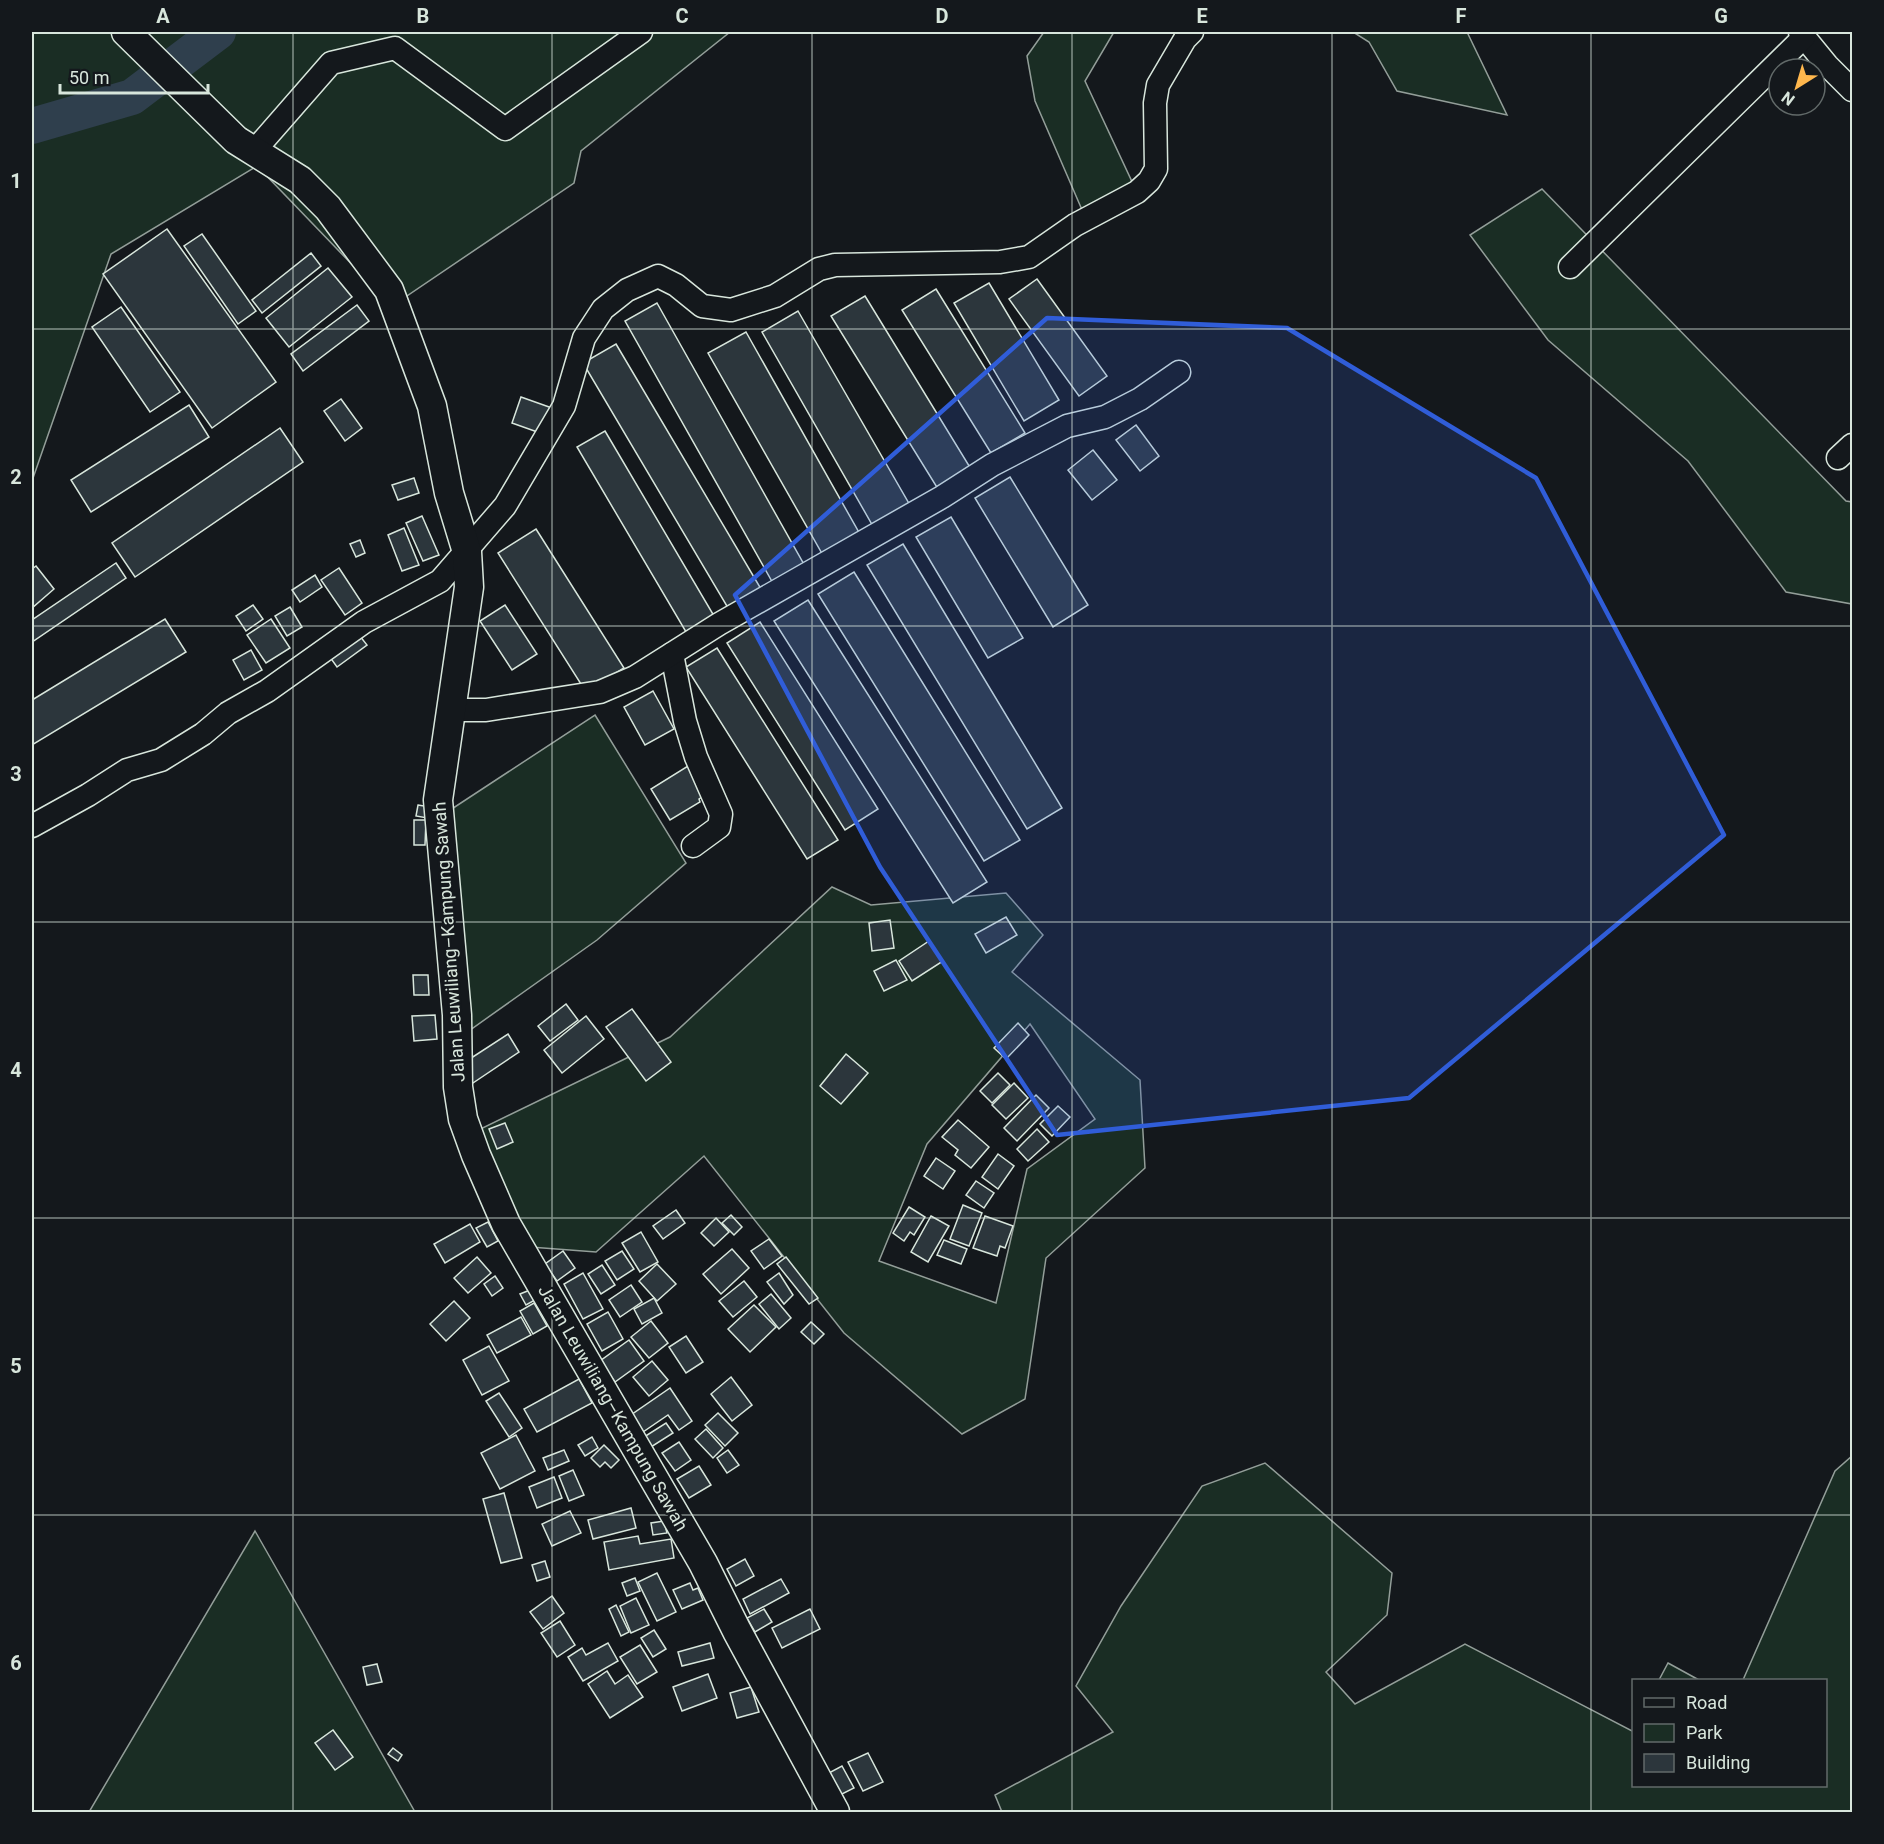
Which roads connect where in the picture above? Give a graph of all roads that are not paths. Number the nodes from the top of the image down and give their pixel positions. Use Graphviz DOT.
graph roads {
  1 [pos="126,32"];
  2 [pos="641,32"];
  3 [pos="1192,32"];
  4 [pos="1802,34"];
  5 [pos="1852,90"];
  6 [pos="245,145"];
  7 [pos="1570,267"];
  8 [pos="1179,372"];
  9 [pos="467,552"];
  10 [pos="672,654"];
  11 [pos="452,711"];
  12 [pos="32,826"];
  13 [pos="693,846"];
  14 [pos="835,1812"];
  1 -- 6 [label="main road, Jalan Leuwiliang–Kampung Sawah"];
  2 -- 6 [label="street"];
  3 -- 9 [label="street"];
  4 -- 5 [label="street"];
  4 -- 7 [label="street"];
  6 -- 9 [label="main road, Jalan Leuwiliang–Kampung Sawah"];
  8 -- 10 [label="street"];
  9 -- 11 [label="main road, Jalan Leuwiliang–Kampung Sawah"];
  9 -- 12 [label="street"];
  10 -- 11 [label="street"];
  10 -- 13 [label="street"];
  11 -- 14 [label="main road, Jalan Leuwiliang–Kampung Sawah"];
}
